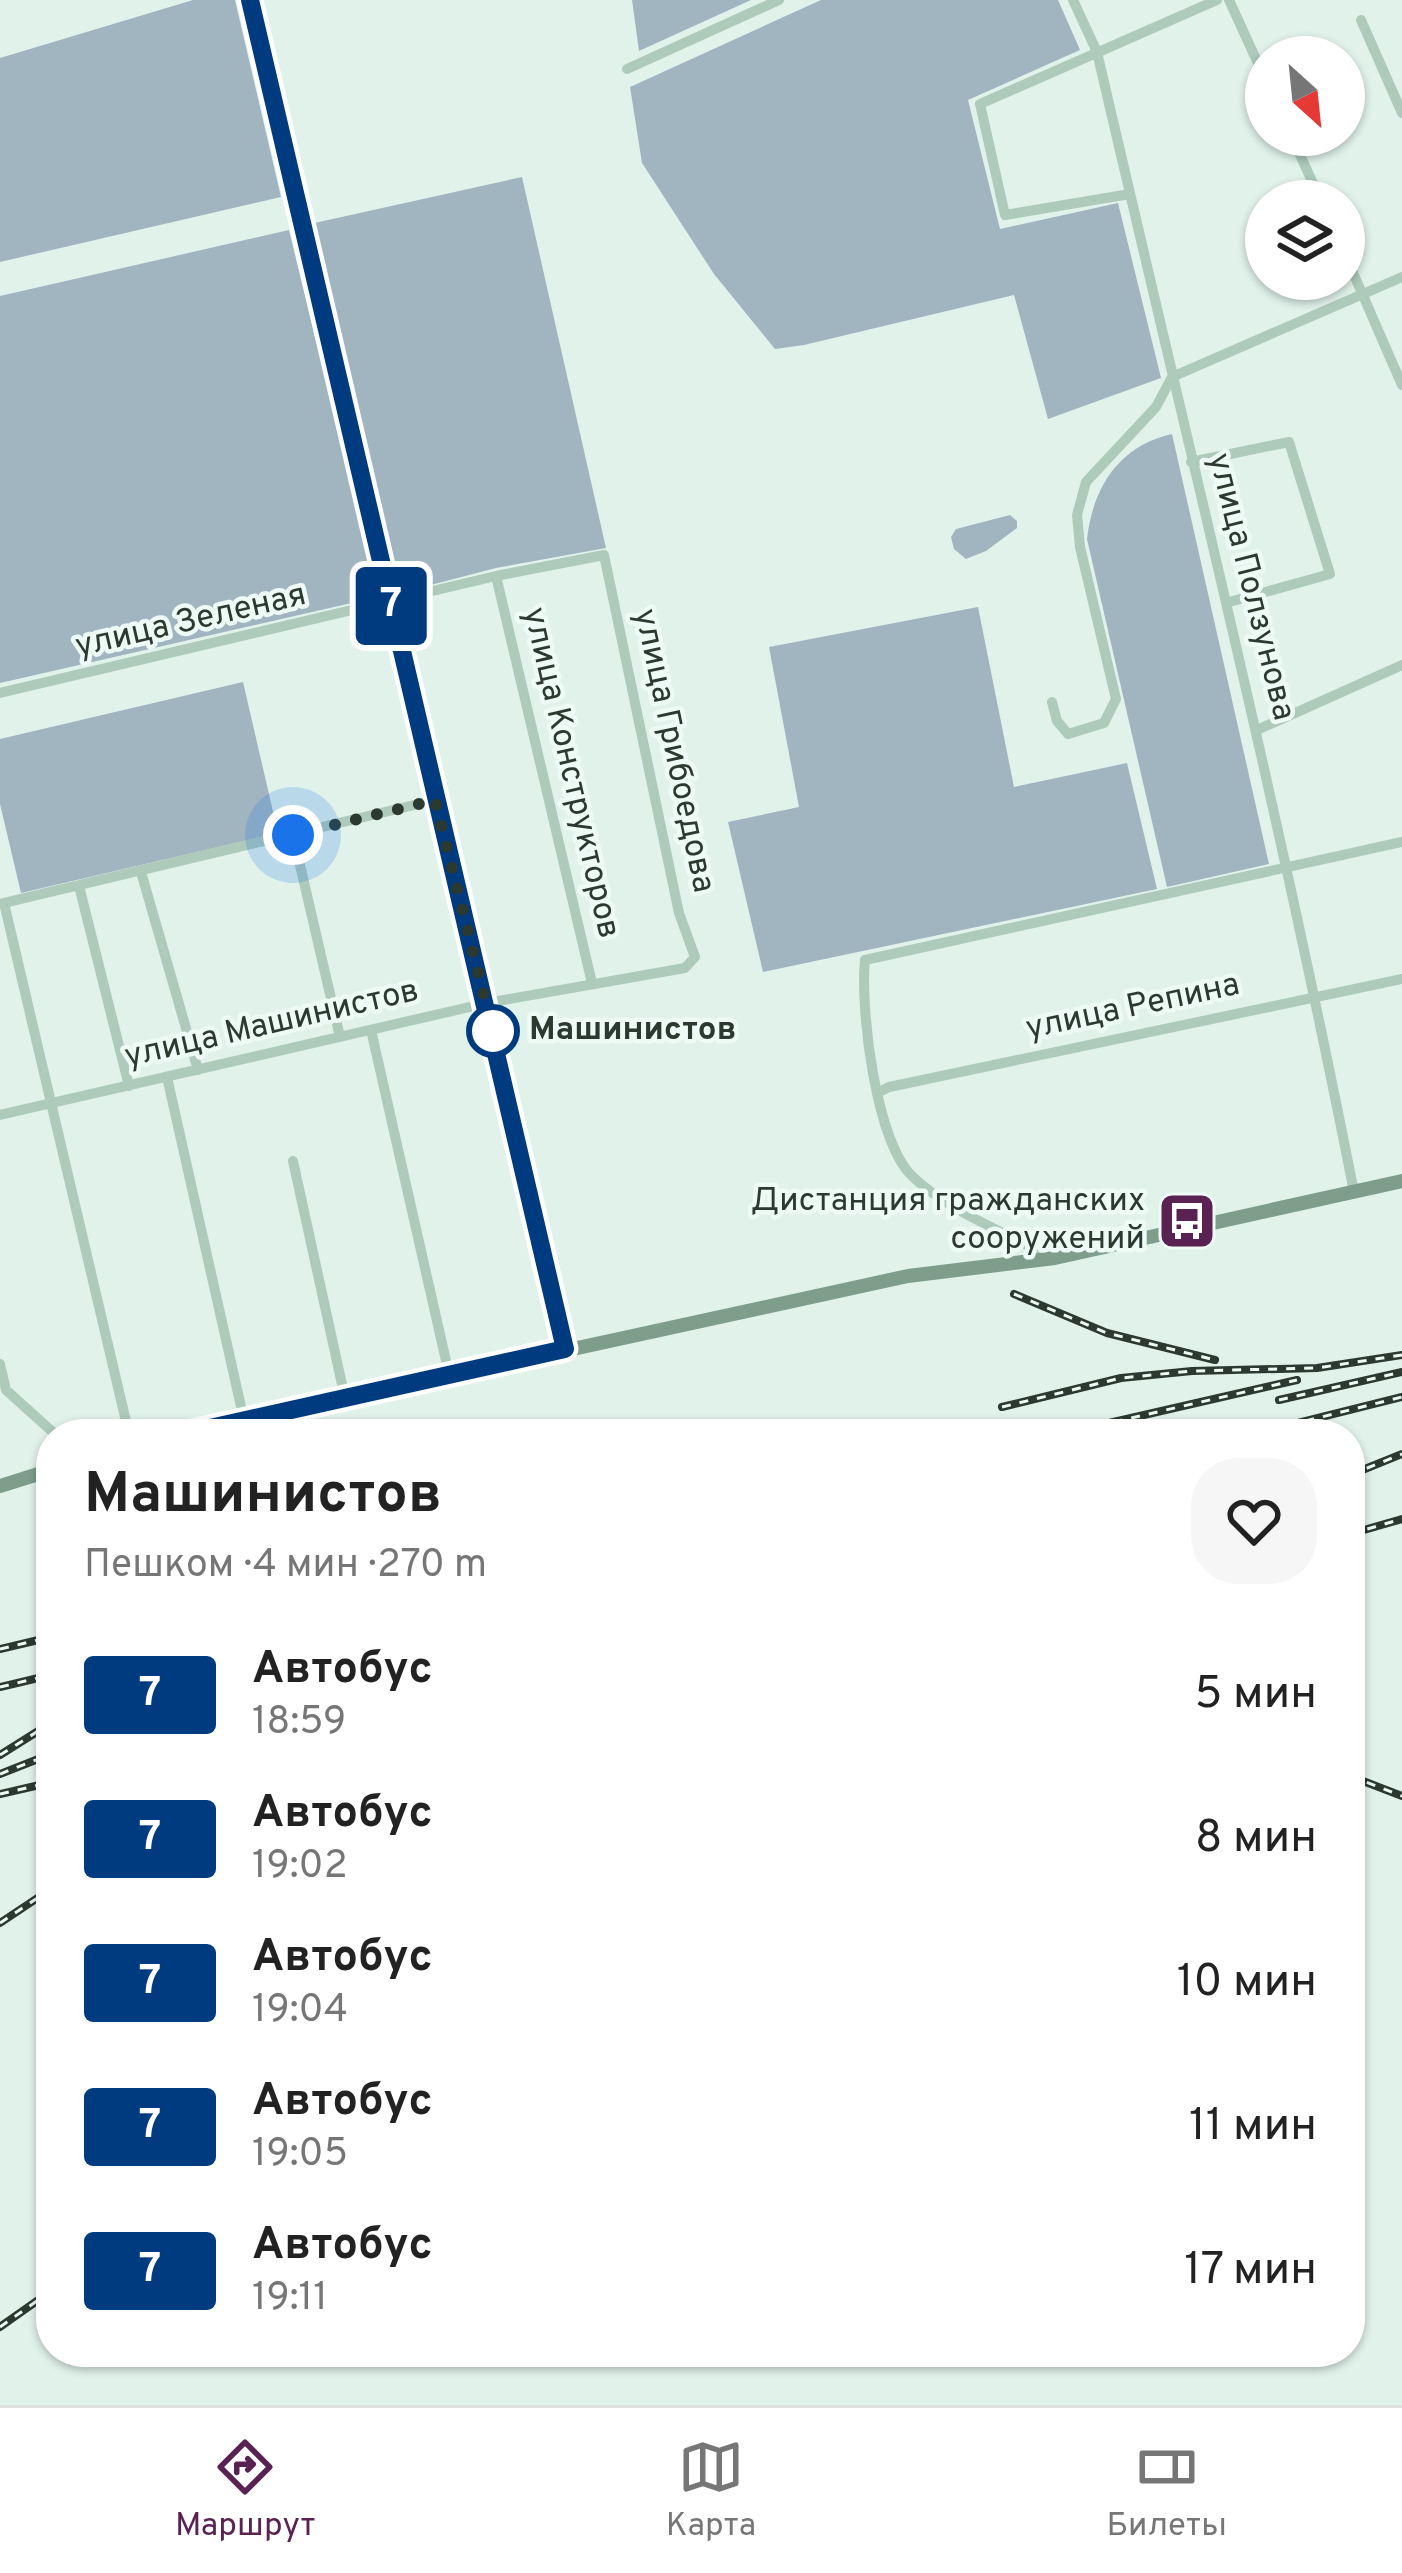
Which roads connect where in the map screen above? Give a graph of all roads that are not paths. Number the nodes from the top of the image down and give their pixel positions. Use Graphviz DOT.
graph roads {
  1 [pos="250,0"];
  2 [pos="778,0"];
  3 [pos="1073,0"];
  4 [pos="1217,0"];
  5 [pos="1229,0"];
  6 [pos="1361,20"];
  7 [pos="1245,36"];
  8 [pos="1097,52"];
  9 [pos="627,68"];
  10 [pos="1398,93"];
  11 [pos="1402,113"];
  12 [pos="1130,194"];
  13 [pos="1402,277"];
  14 [pos="1365,296"];
  15 [pos="1365,298"];
  16 [pos="1355,300"];
  17 [pos="1172,377"];
  18 [pos="1402,385"];
  19 [pos="1177,403"];
  20 [pos="1156,407"];
  21 [pos="1191,462"];
  22 [pos="604,555"];
  23 [pos="496,576"];
  24 [pos="391,603"];
  25 [pos="1226,603"];
  26 [pos="1402,665"];
  27 [pos="0,693"];
  28 [pos="1052,702"];
  29 [pos="1257,730"];
  30 [pos="435,800"];
  31 [pos="293,835"];
  32 [pos="1402,842"];
  33 [pos="1288,867"];
  34 [pos="141,872"];
  35 [pos="79,886"];
  36 [pos="2,904"];
  37 [pos="695,957"];
  38 [pos="1402,979"];
  39 [pos="592,983"];
  40 [pos="1315,996"];
  41 [pos="487,1004"];
  42 [pos="370,1030"];
  43 [pos="340,1037"];
  44 [pos="198,1070"];
  45 [pos="167,1077"];
  46 [pos="129,1086"];
  47 [pos="877,1093"];
  48 [pos="54,1103"];
  49 [pos="0,1115"];
  50 [pos="293,1161"];
  51 [pos="1402,1181"];
  52 [pos="1354,1192"];
  53 [pos="1036,1259"];
  54 [pos="565,1349"];
  55 [pos="0,1364"];
  56 [pos="449,1374"];
  57 [pos="345,1398"];
  58 [pos="38,1419"];
  59 [pos="126,1419"];
  60 [pos="244,1419"];
  61 [pos="249,1419"];
  62 [pos="36,1475"];
  63 [pos="0,1486"];
  1 -- 24 [label="street"];
  2 -- 9 [label="street"];
  3 -- 8 [label="street, улица Ползунова"];
  4 -- 8 [label="street"];
  5 -- 7 [label="street"];
  6 -- 10 [label="street"];
  8 -- 12 [label="street, улица Ползунова"];
  8 -- 12 [label="street"];
  10 -- 11 [label="street"];
  12 -- 17 [label="street, улица Ползунова"];
  13 -- 14 [label="street"];
  15 -- 18 [label="street"];
  16 -- 17 [label="street"];
  17 -- 19 [label="street, улица Ползунова"];
  17 -- 20 [label="street"];
  19 -- 20 [label="street"];
  19 -- 21 [label="street, улица Ползунова"];
  20 -- 28 [label="street"];
  21 -- 25 [label="street, улица Ползунова"];
  21 -- 25 [label="street"];
  22 -- 23 [label="street, улица Зеленая"];
  22 -- 37 [label="street, улица Грибоедова"];
  23 -- 24 [label="street, улица Зеленая"];
  23 -- 39 [label="street, улица Конструкторов"];
  24 -- 27 [label="street, улица Зеленая"];
  24 -- 30 [label="street"];
  25 -- 29 [label="street, улица Ползунова"];
  26 -- 29 [label="street"];
  29 -- 33 [label="street, улица Ползунова"];
  30 -- 31 [label="street"];
  30 -- 41 [label="street"];
  31 -- 34 [label="street"];
  31 -- 43 [label="street"];
  32 -- 33 [label="street"];
  33 -- 40 [label="street, улица Ползунова"];
  33 -- 47 [label="street"];
  34 -- 35 [label="street"];
  34 -- 44 [label="street"];
  35 -- 36 [label="street"];
  35 -- 46 [label="street"];
  36 -- 48 [label="street"];
  37 -- 39 [label="street, улица Машинистов"];
  38 -- 40 [label="street, улица Репина"];
  39 -- 41 [label="street, улица Машинистов"];
  40 -- 47 [label="street, улица Репина"];
  40 -- 52 [label="street, улица Ползунова"];
  41 -- 42 [label="street, улица Машинистов"];
  41 -- 54 [label="street"];
  42 -- 43 [label="street, улица Машинистов"];
  42 -- 56 [label="street"];
  43 -- 44 [label="street, улица Машинистов"];
  44 -- 45 [label="street, улица Машинистов"];
  45 -- 46 [label="street, улица Машинистов"];
  45 -- 60 [label="street"];
  46 -- 48 [label="street, улица Машинистов"];
  47 -- 53 [label="street"];
  48 -- 49 [label="street, улица Машинистов"];
  48 -- 59 [label="street"];
  50 -- 57 [label="street"];
  51 -- 52 [label="street"];
  52 -- 53 [label="street"];
  53 -- 54 [label="street"];
  54 -- 56 [label="street"];
  55 -- 58 [label="street"];
  56 -- 57 [label="street"];
  57 -- 61 [label="street"];
  62 -- 63 [label="street"];
}
